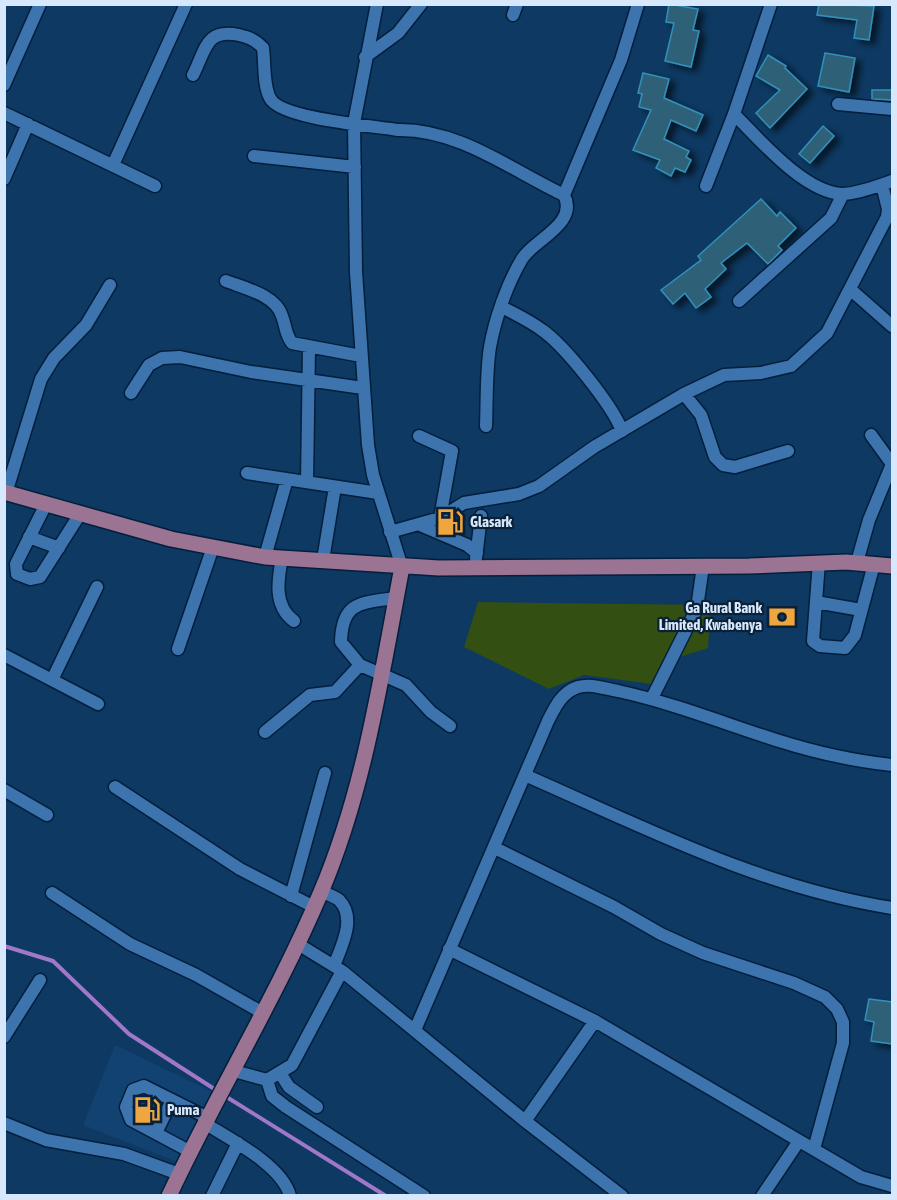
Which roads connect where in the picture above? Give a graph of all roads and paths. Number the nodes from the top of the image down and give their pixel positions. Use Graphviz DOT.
graph roads {
  1 [pos="40,4"];
  2 [pos="186,4"];
  3 [pos="377,4"];
  4 [pos="421,4"];
  5 [pos="638,4"];
  6 [pos="771,4"];
  7 [pos="365,57"];
  8 [pos="193,75"];
  9 [pos="4,85"];
  10 [pos="838,104"];
  11 [pos="892,109"];
  12 [pos="4,113"];
  13 [pos="734,114"];
  14 [pos="354,123"];
  15 [pos="28,124"];
  16 [pos="254,156"];
  17 [pos="113,165"];
  18 [pos="355,167"];
  19 [pos="4,179"];
  20 [pos="887,183"];
  21 [pos="155,186"];
  22 [pos="706,186"];
  23 [pos="843,194"];
  24 [pos="564,195"];
  25 [pos="226,281"];
  26 [pos="110,285"];
  27 [pos="850,289"];
  28 [pos="739,301"];
  29 [pos="501,307"];
  30 [pos="892,327"];
  31 [pos="309,348"];
  32 [pos="361,356"];
  33 [pos="308,380"];
  34 [pos="363,388"];
  35 [pos="131,393"];
  36 [pos="684,394"];
  37 [pos="486,426"];
  38 [pos="622,431"];
  39 [pos="871,435"];
  40 [pos="419,436"];
  41 [pos="788,451"];
  42 [pos="890,451"];
  43 [pos="247,474"];
  44 [pos="287,480"];
  45 [pos="307,482"];
  46 [pos="335,487"];
  47 [pos="5,493"];
  48 [pos="378,493"];
  49 [pos="46,504"];
  50 [pos="81,514"];
  51 [pos="481,516"];
  52 [pos="440,518"];
  53 [pos="417,524"];
  54 [pos="390,532"];
  55 [pos="29,537"];
  56 [pos="213,547"];
  57 [pos="59,548"];
  58 [pos="266,557"];
  59 [pos="282,557"];
  60 [pos="322,560"];
  61 [pos="476,560"];
  62 [pos="819,562"];
  63 [pos="857,562"];
  64 [pos="874,564"];
  65 [pos="704,566"];
  66 [pos="402,567"];
  67 [pos="892,567"];
  68 [pos="97,587"];
  69 [pos="396,598"];
  70 [pos="816,602"];
  71 [pos="861,610"];
  72 [pos="294,621"];
  73 [pos="178,650"];
  74 [pos="4,654"];
  75 [pos="360,666"];
  76 [pos="382,677"];
  77 [pos="52,680"];
  78 [pos="652,698"];
  79 [pos="98,704"];
  80 [pos="450,726"];
  81 [pos="265,732"];
  82 [pos="892,765"];
  83 [pos="325,773"];
  84 [pos="526,776"];
  85 [pos="115,788"];
  86 [pos="4,790"];
  87 [pos="47,815"];
  88 [pos="495,848"];
  89 [pos="321,891"];
  90 [pos="52,893"];
  91 [pos="291,896"];
  92 [pos="314,907"];
  93 [pos="892,908"];
  94 [pos="298,944"];
  95 [pos="449,949"];
  96 [pos="338,968"];
  97 [pos="40,980"];
  98 [pos="263,1013"];
  99 [pos="595,1021"];
  100 [pos="415,1030"];
  101 [pos="4,1037"];
  102 [pos="280,1072"];
  103 [pos="232,1075"];
  104 [pos="267,1080"];
  105 [pos="172,1100"];
  106 [pos="316,1107"];
  107 [pos="210,1116"];
  108 [pos="525,1121"];
  109 [pos="4,1123"];
  110 [pos="156,1133"];
  111 [pos="799,1141"];
  112 [pos="238,1143"];
  113 [pos="814,1149"];
  114 [pos="191,1152"];
  115 [pos="179,1174"];
  116 [pos="892,1186"];
  117 [pos="169,1196"];
  118 [pos="212,1196"];
  119 [pos="290,1196"];
  120 [pos="424,1196"];
  121 [pos="622,1196"];
  122 [pos="762,1196"];
  1 -- 9 [label="street"];
  2 -- 17 [label="street"];
  3 -- 7 [label="street"];
  4 -- 7 [label="street"];
  5 -- 24 [label="street"];
  6 -- 13 [label="street"];
  7 -- 14 [label="street"];
  8 -- 14 [label="street"];
  10 -- 11 [label="street"];
  12 -- 15 [label="street"];
  13 -- 22 [label="street"];
  13 -- 23 [label="street"];
  14 -- 18 [label="street"];
  14 -- 24 [label="street"];
  15 -- 17 [label="street"];
  15 -- 19 [label="street"];
  16 -- 18 [label="street"];
  17 -- 21 [label="street"];
  18 -- 32 [label="street"];
  20 -- 23 [label="street"];
  20 -- 27 [label="street"];
  23 -- 28 [label="street"];
  24 -- 29 [label="street"];
  25 -- 31 [label="street"];
  26 -- 47 [label="street"];
  27 -- 30 [label="street"];
  27 -- 36 [label="street"];
  29 -- 37 [label="street"];
  29 -- 38 [label="street"];
  31 -- 32 [label="street"];
  31 -- 33 [label="street"];
  32 -- 34 [label="street"];
  33 -- 34 [label="street"];
  33 -- 35 [label="street"];
  33 -- 45 [label="street"];
  34 -- 48 [label="street"];
  36 -- 38 [label="street"];
  36 -- 41 [label="street"];
  38 -- 52 [label="street"];
  39 -- 42 [label="street"];
  40 -- 52 [label="street"];
  42 -- 63 [label="street"];
  43 -- 44 [label="street"];
  44 -- 45 [label="street"];
  44 -- 58 [label="street"];
  45 -- 46 [label="street"];
  46 -- 48 [label="street"];
  46 -- 60 [label="street"];
  47 -- 49 [label="main road"];
  48 -- 54 [label="street"];
  49 -- 50 [label="main road"];
  49 -- 55 [label="street"];
  50 -- 56 [label="main road"];
  50 -- 57 [label="street"];
  51 -- 61 [label="street"];
  52 -- 53 [label="street"];
  53 -- 54 [label="street"];
  53 -- 61 [label="street"];
  54 -- 66 [label="street"];
  55 -- 57 [label="street"];
  55 -- 57 [label="street"];
  56 -- 58 [label="main road"];
  56 -- 73 [label="street"];
  58 -- 59 [label="main road"];
  59 -- 60 [label="main road"];
  59 -- 72 [label="street"];
  60 -- 66 [label="main road"];
  61 -- 65 [label="main road"];
  61 -- 66 [label="main road"];
  62 -- 63 [label="main road"];
  62 -- 65 [label="main road"];
  62 -- 70 [label="street"];
  63 -- 64 [label="main road"];
  64 -- 67 [label="main road"];
  64 -- 71 [label="street"];
  65 -- 78 [label="street"];
  66 -- 69 [label="main road"];
  68 -- 77 [label="street"];
  69 -- 75 [label="street"];
  69 -- 76 [label="main road"];
  70 -- 71 [label="street"];
  70 -- 71 [label="street"];
  74 -- 77 [label="street"];
  75 -- 76 [label="street"];
  75 -- 81 [label="street"];
  76 -- 80 [label="street"];
  76 -- 89 [label="main road"];
  77 -- 79 [label="street"];
  78 -- 82 [label="street"];
  78 -- 84 [label="street"];
  83 -- 91 [label="street"];
  84 -- 88 [label="street"];
  84 -- 93 [label="street"];
  85 -- 91 [label="street"];
  86 -- 87 [label="street"];
  88 -- 95 [label="street"];
  88 -- 113 [label="street"];
  89 -- 92 [label="main road"];
  89 -- 96 [label="street"];
  90 -- 98 [label="street"];
  91 -- 92 [label="street"];
  92 -- 94 [label="main road"];
  94 -- 96 [label="street"];
  94 -- 98 [label="main road"];
  95 -- 99 [label="street"];
  95 -- 100 [label="street"];
  96 -- 100 [label="street"];
  96 -- 102 [label="street"];
  97 -- 101 [label="street"];
  98 -- 103 [label="main road"];
  99 -- 108 [label="street"];
  99 -- 111 [label="street"];
  100 -- 108 [label="street"];
  102 -- 104 [label="street"];
  102 -- 106 [label="street"];
  103 -- 104 [label="street"];
  103 -- 107 [label="main road"];
  104 -- 120 [label="street"];
  105 -- 107 [label="street"];
  105 -- 110 [label="street"];
  105 -- 110 [label="street"];
  107 -- 112 [label="street"];
  107 -- 114 [label="main road"];
  108 -- 121 [label="street"];
  109 -- 115 [label="street"];
  110 -- 114 [label="street"];
  111 -- 113 [label="street"];
  111 -- 122 [label="street"];
  112 -- 118 [label="street"];
  112 -- 119 [label="street"];
  113 -- 116 [label="street"];
  114 -- 115 [label="main road"];
  115 -- 117 [label="main road"];
}
